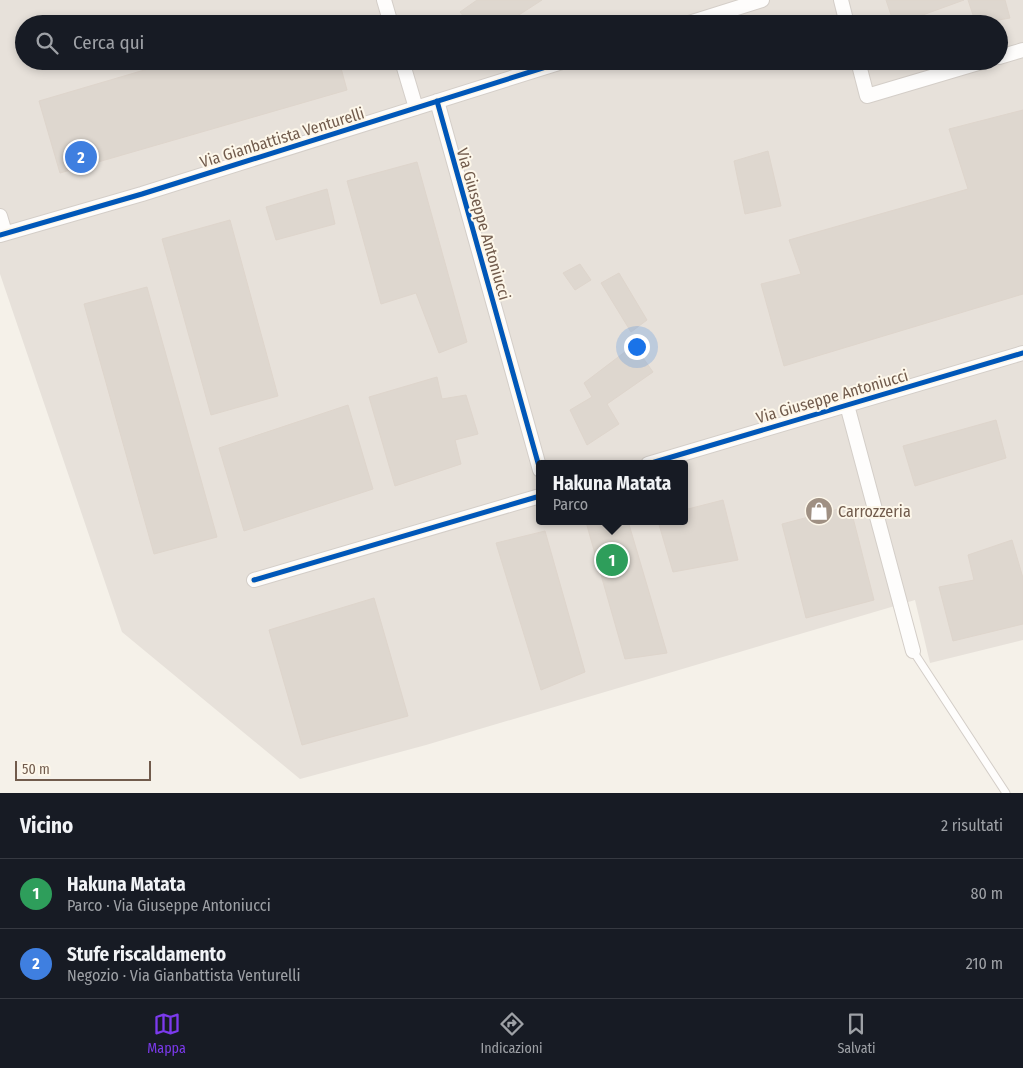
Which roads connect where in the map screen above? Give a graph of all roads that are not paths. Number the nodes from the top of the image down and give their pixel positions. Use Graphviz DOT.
graph roads {
  1 [pos="384,0"];
  2 [pos="762,0"];
  3 [pos="841,0"];
  4 [pos="388,15"];
  5 [pos="714,15"];
  6 [pos="845,15"];
  7 [pos="1023,50"];
  8 [pos="1008,54"];
  9 [pos="405,70"];
  10 [pos="537,70"];
  11 [pos="860,70"];
  12 [pos="955,70"];
  13 [pos="437,101"];
  14 [pos="416,108"];
  15 [pos="0,216"];
  16 [pos="2,234"];
  17 [pos="1023,353"];
  18 [pos="848,405"];
  19 [pos="537,460"];
  20 [pos="662,460"];
  21 [pos="536,497"];
  22 [pos="254,580"];
  23 [pos="913,651"];
  24 [pos="1006,793"];
  1 -- 4 [label="street"];
  2 -- 5 [label="street"];
  3 -- 6 [label="street"];
  7 -- 8 [label="street"];
  9 -- 14 [label="street"];
  10 -- 13 [label="street, Via Gianbattista Venturelli"];
  11 -- 12 [label="street"];
  13 -- 14 [label="street, Via Gianbattista Venturelli"];
  13 -- 19 [label="street, Via Giuseppe Antoniucci"];
  14 -- 16 [label="street, Via Gianbattista Venturelli"];
  15 -- 16 [label="street"];
  17 -- 18 [label="street, Via Giuseppe Antoniucci"];
  18 -- 20 [label="street, Via Giuseppe Antoniucci"];
  18 -- 23 [label="street, Via Giuseppe Antoniucci"];
  21 -- 22 [label="street"];
  23 -- 24 [label="lane"];
}
